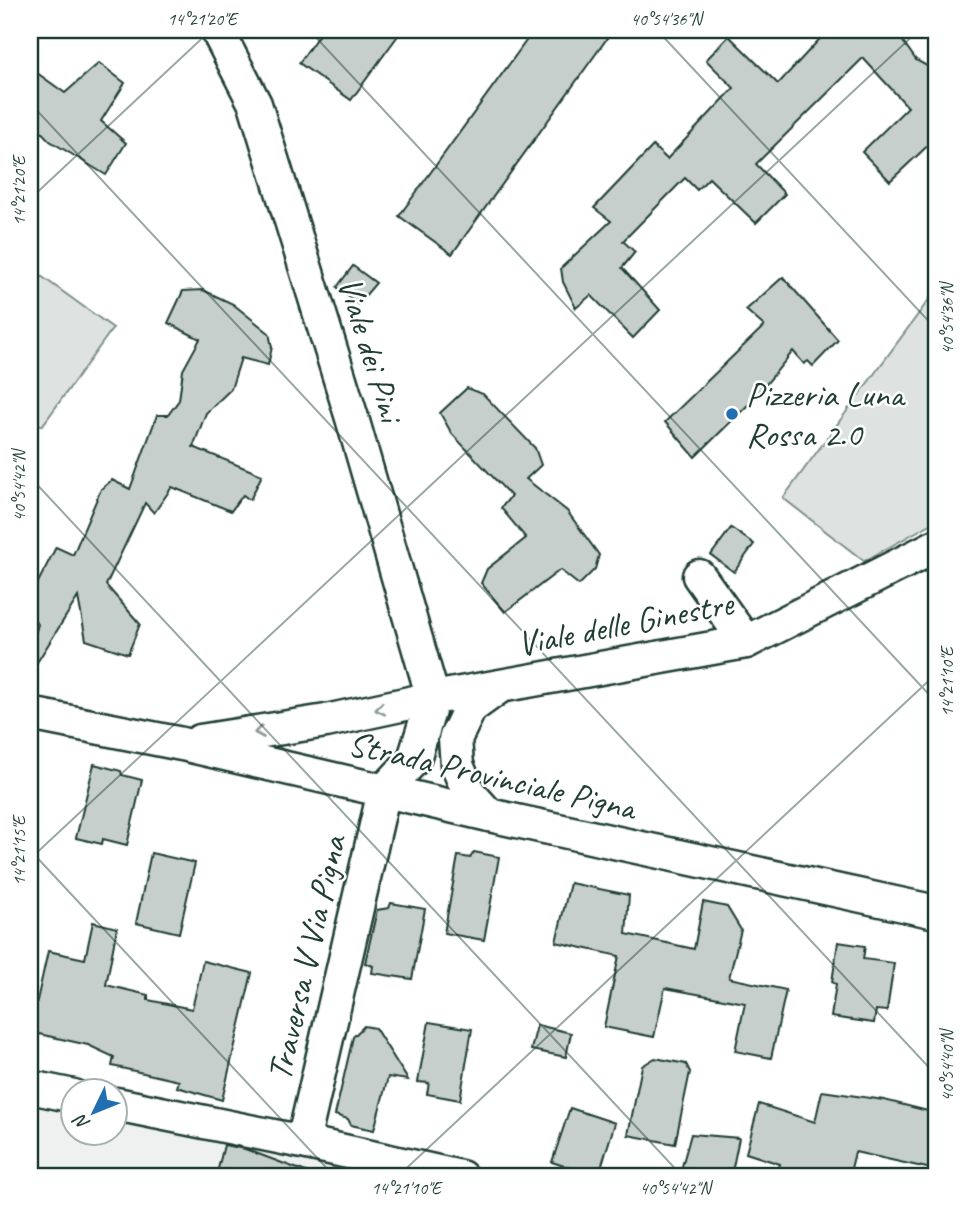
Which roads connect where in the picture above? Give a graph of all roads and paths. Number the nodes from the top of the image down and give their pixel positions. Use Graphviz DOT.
graph roads {
  1 [pos="217,30"];
  2 [pos="936,546"];
  3 [pos="699,576"];
  4 [pos="746,642"];
  5 [pos="500,686"];
  6 [pos="433,698"];
  7 [pos="30,714"];
  8 [pos="326,721"];
  9 [pos="182,744"];
  10 [pos="320,776"];
  11 [pos="384,791"];
  12 [pos="489,815"];
  13 [pos="936,912"];
  14 [pos="30,1087"];
  15 [pos="60,1093"];
  16 [pos="130,1107"];
  17 [pos="303,1142"];
  18 [pos="461,1177"];
  1 -- 6 [label="street, Viale dei Pini"];
  2 -- 4 [label="street, Viale delle Ginestre"];
  3 -- 4 [label="street"];
  4 -- 5 [label="street, Viale delle Ginestre"];
  5 -- 6 [label="street, Viale delle Ginestre"];
  5 -- 12 [label="street"];
  6 -- 8 [label="street, Viale delle Ginestre, one-way"];
  6 -- 11 [label="street"];
  7 -- 9 [label="street, Strada Provinciale Pigna"];
  8 -- 9 [label="street, Viale delle Ginestre, one-way"];
  8 -- 10 [label="street"];
  9 -- 10 [label="street, Strada Provinciale Pigna"];
  10 -- 11 [label="street, Strada Provinciale Pigna"];
  11 -- 12 [label="street, Strada Provinciale Pigna"];
  11 -- 17 [label="street, Traversa V Via Pigna"];
  12 -- 13 [label="street, Strada Provinciale Pigna"];
  14 -- 15 [label="street"];
  16 -- 17 [label="street"];
  17 -- 18 [label="street"];
}
